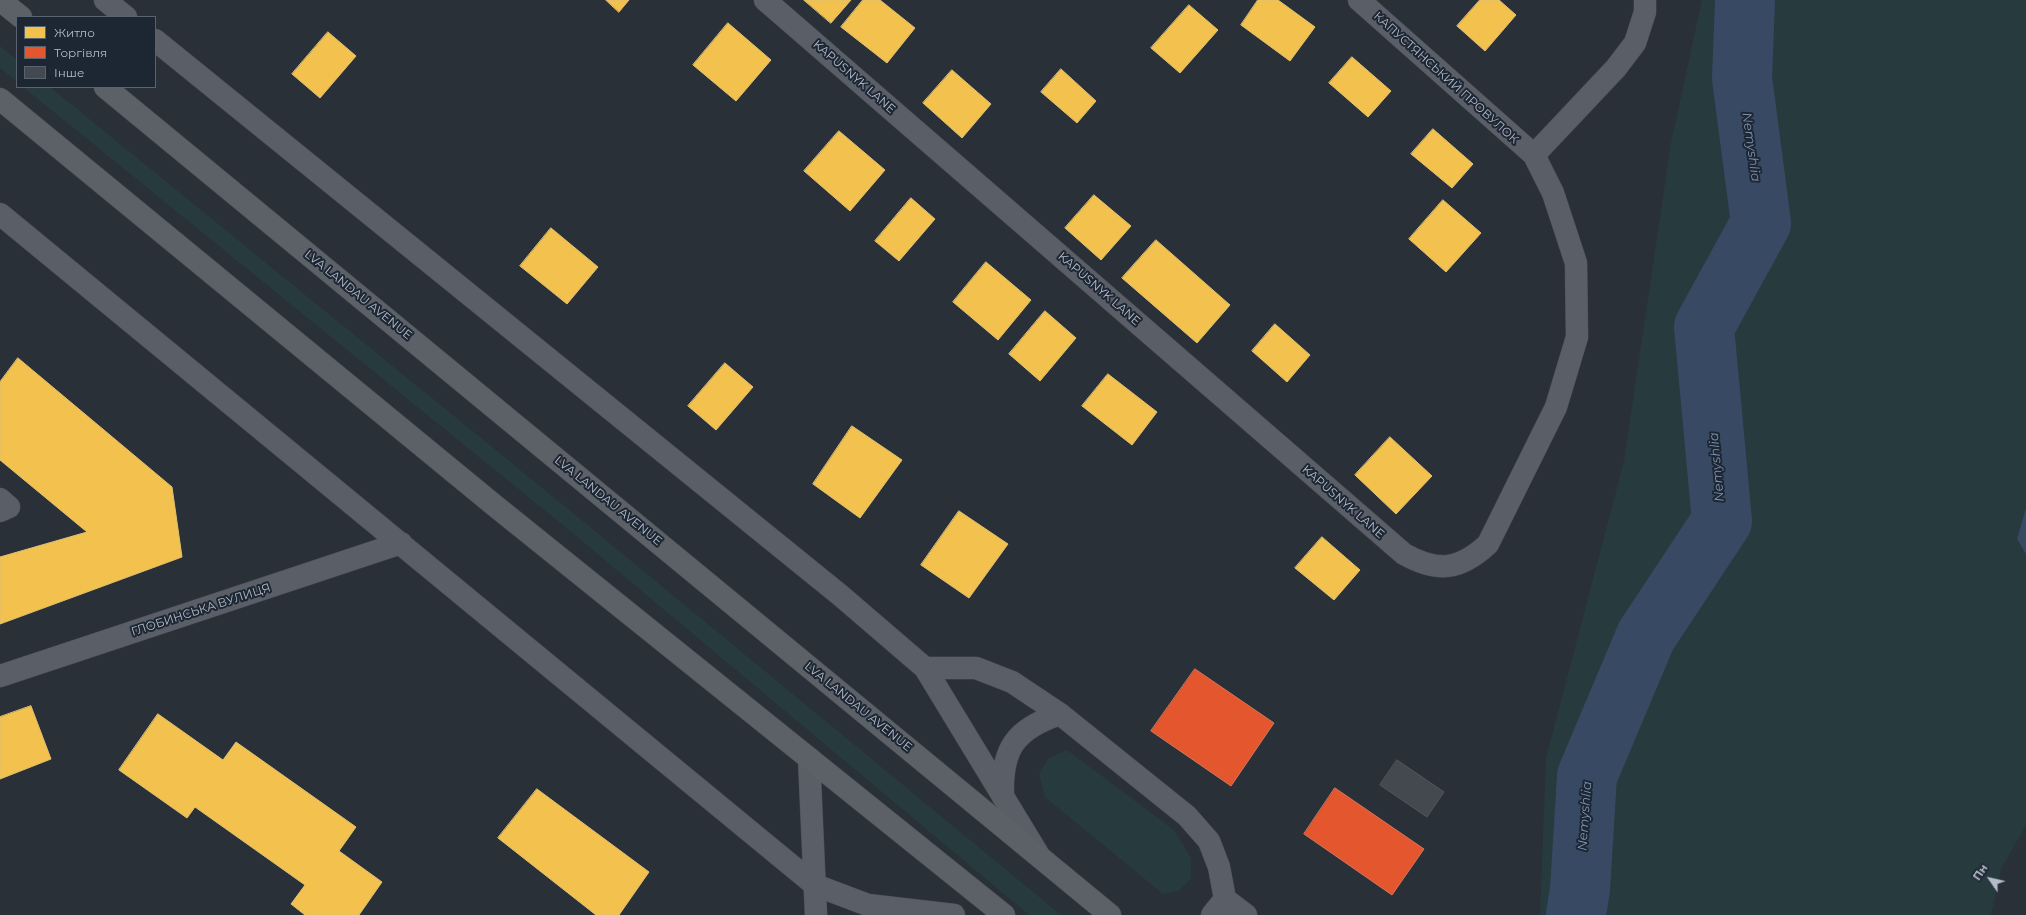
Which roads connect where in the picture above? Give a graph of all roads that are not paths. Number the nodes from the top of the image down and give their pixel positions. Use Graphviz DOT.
graph roads {
  1 [pos="0,0"];
  2 [pos="105,0"];
  3 [pos="765,0"];
  4 [pos="1359,0"];
  5 [pos="1645,0"];
  6 [pos="19,16"];
  7 [pos="125,16"];
  8 [pos="156,41"];
  9 [pos="107,88"];
  10 [pos="0,99"];
  11 [pos="1534,155"];
  12 [pos="0,214"];
  13 [pos="0,499"];
  14 [pos="0,511"];
  15 [pos="401,543"];
  16 [pos="925,668"];
  17 [pos="0,676"];
  18 [pos="1060,714"];
  19 [pos="808,758"];
  20 [pos="1003,797"];
  21 [pos="1039,857"];
  22 [pos="815,885"];
  23 [pos="1218,907"];
  24 [pos="816,915"];
  25 [pos="954,915"];
  26 [pos="1004,915"];
  27 [pos="1110,915"];
  28 [pos="1246,915"];
  1 -- 6 [label="main road"];
  2 -- 7 [label="street"];
  3 -- 11 [label="street, KAPUSNYK LANE"];
  4 -- 11 [label="street, КАПУСТЯНСЬКИЙ ПРОВУЛОК"];
  5 -- 11 [label="street"];
  8 -- 16 [label="street"];
  9 -- 21 [label="main road, LVA LANDAU AVENUE"];
  10 -- 19 [label="main road"];
  12 -- 15 [label="street"];
  13 -- 14 [label="street"];
  15 -- 17 [label="street, ГЛОБИНСЬКА ВУЛИЦЯ"];
  15 -- 22 [label="street"];
  16 -- 18 [label="street"];
  16 -- 20 [label="street"];
  18 -- 20 [label="street"];
  18 -- 23 [label="street"];
  19 -- 22 [label="street"];
  19 -- 26 [label="main road"];
  20 -- 21 [label="street"];
  21 -- 27 [label="main road, LVA LANDAU AVENUE"];
  22 -- 24 [label="street"];
  22 -- 25 [label="street"];
  23 -- 28 [label="street"];
}
